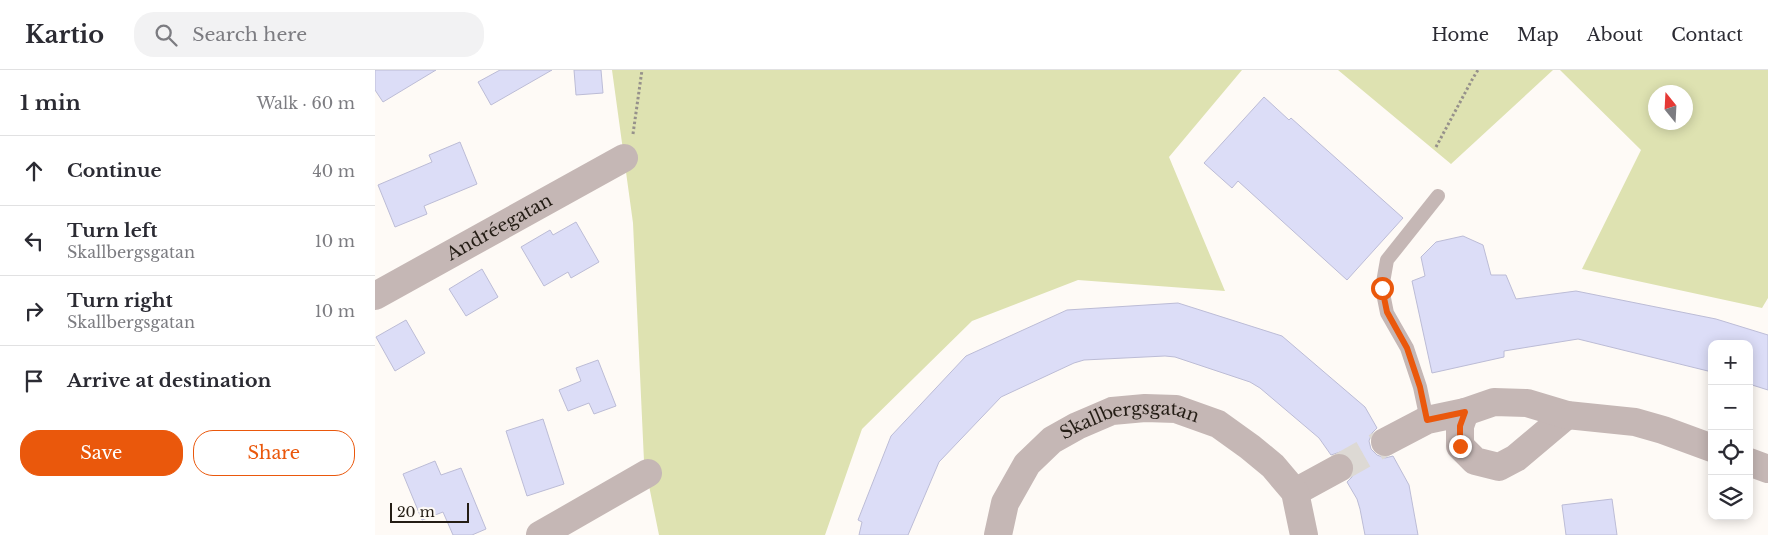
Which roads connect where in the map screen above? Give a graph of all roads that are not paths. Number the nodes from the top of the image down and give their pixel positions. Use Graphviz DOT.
graph roads {
  1 [pos="624,158"];
  2 [pos="1438,196"];
  3 [pos="375,296"];
  4 [pos="1465,412"];
  5 [pos="1567,415"];
  6 [pos="1427,420"];
  7 [pos="1385,442"];
  8 [pos="1708,447"];
  9 [pos="1753,463"];
  10 [pos="1339,468"];
  11 [pos="1768,469"];
  12 [pos="648,472"];
  13 [pos="1295,492"];
  14 [pos="540,535"];
  15 [pos="998,535"];
  16 [pos="1304,535"];
  1 -- 3 [label="street, Andréegatan"];
  2 -- 6 [label="lane"];
  4 -- 5 [label="street"];
  4 -- 5 [label="street"];
  4 -- 6 [label="street"];
  5 -- 8 [label="street"];
  6 -- 7 [label="street"];
  9 -- 11 [label="street"];
  10 -- 13 [label="street"];
  12 -- 14 [label="street"];
  13 -- 15 [label="street, Skallbergsgatan"];
  13 -- 16 [label="street, Skallbergsgatan"];
}
